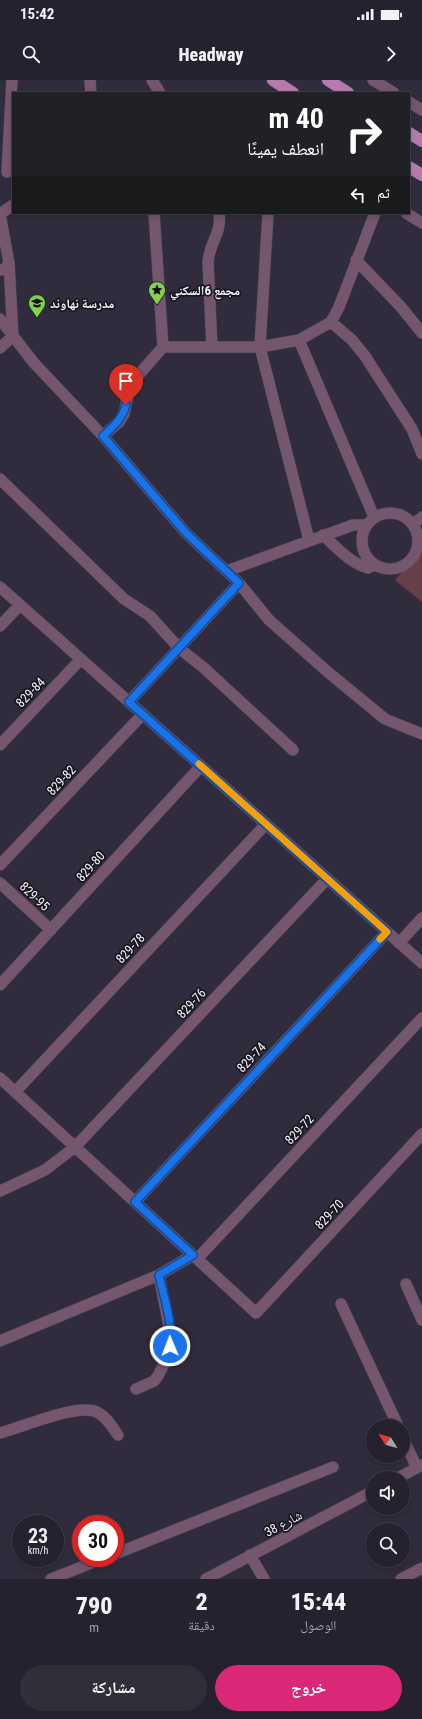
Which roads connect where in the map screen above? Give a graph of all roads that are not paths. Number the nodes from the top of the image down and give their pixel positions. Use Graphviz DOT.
graph roads {
  1 [pos="12,80"];
  2 [pos="90,80"];
  3 [pos="152,80"];
  4 [pos="273,80"];
  5 [pos="328,80"];
  6 [pos="373,80"];
  7 [pos="91,92"];
  8 [pos="159,92"];
  9 [pos="291,92"];
  10 [pos="346,92"];
  11 [pos="392,92"];
  12 [pos="410,103"];
  13 [pos="422,110"];
  14 [pos="410,134"];
  15 [pos="422,141"];
  16 [pos="410,168"];
  17 [pos="7,173"];
  18 [pos="422,175"];
  19 [pos="12,206"];
  20 [pos="0,214"];
  21 [pos="154,214"];
  22 [pos="220,214"];
  23 [pos="268,214"];
  24 [pos="375,214"];
  25 [pos="408,214"];
  26 [pos="422,223"];
  27 [pos="356,260"];
  28 [pos="9,263"];
  29 [pos="0,270"];
  30 [pos="0,319"];
  31 [pos="331,322"];
  32 [pos="422,333"];
  33 [pos="13,336"];
  34 [pos="299,340"];
  35 [pos="163,347"];
  36 [pos="212,347"];
  37 [pos="260,347"];
  38 [pos="0,348"];
  39 [pos="103,436"];
  40 [pos="422,454"];
  41 [pos="0,479"];
  42 [pos="422,517"];
  43 [pos="370,521"];
  44 [pos="412,524"];
  45 [pos="323,535"];
  46 [pos="309,540"];
  47 [pos="374,564"];
  48 [pos="227,571"];
  49 [pos="239,583"];
  50 [pos="0,587"];
  51 [pos="20,605"];
  52 [pos="0,626"];
  53 [pos="179,648"];
  54 [pos="81,659"];
  55 [pos="129,702"];
  56 [pos="143,714"];
  57 [pos="422,734"];
  58 [pos="0,744"];
  59 [pos="293,750"];
  60 [pos="201,766"];
  61 [pos="266,824"];
  62 [pos="0,865"];
  63 [pos="327,879"];
  64 [pos="0,883"];
  65 [pos="422,918"];
  66 [pos="51,930"];
  67 [pos="387,932"];
  68 [pos="399,943"];
  69 [pos="422,963"];
  70 [pos="0,985"];
  71 [pos="422,1018"];
  72 [pos="0,1078"];
  73 [pos="15,1092"];
  74 [pos="422,1134"];
  75 [pos="75,1147"];
  76 [pos="0,1191"];
  77 [pos="135,1202"];
  78 [pos="195,1257"];
  79 [pos="159,1275"];
  80 [pos="406,1284"];
  81 [pos="341,1304"];
  82 [pos="422,1320"];
  83 [pos="0,1341"];
  84 [pos="136,1389"];
  85 [pos="395,1419"];
  86 [pos="0,1433"];
  87 [pos="118,1435"];
  88 [pos="410,1450"];
  89 [pos="420,1466"];
  90 [pos="333,1468"];
  91 [pos="410,1471"];
  92 [pos="366,1495"];
  93 [pos="124,1550"];
  94 [pos="250,1556"];
  95 [pos="81,1567"];
  96 [pos="422,1568"];
  97 [pos="406,1578"];
  98 [pos="51,1579"];
  99 [pos="206,1579"];
  100 [pos="264,1579"];
  1 -- 17 [label="street"];
  2 -- 7 [label="street"];
  3 -- 8 [label="street"];
  4 -- 9 [label="main road"];
  5 -- 10 [label="main road"];
  6 -- 11 [label="street"];
  12 -- 13 [label="street"];
  14 -- 15 [label="main road"];
  16 -- 18 [label="main road"];
  19 -- 20 [label="street"];
  20 -- 28 [label="street"];
  21 -- 35 [label="street"];
  22 -- 36 [label="street"];
  23 -- 37 [label="street"];
  24 -- 27 [label="street"];
  25 -- 26 [label="street"];
  27 -- 31 [label="street"];
  27 -- 32 [label="street"];
  28 -- 29 [label="street"];
  28 -- 33 [label="street"];
  30 -- 33 [label="street"];
  31 -- 34 [label="street"];
  31 -- 40 [label="street"];
  33 -- 38 [label="street"];
  33 -- 39 [label="street"];
  34 -- 37 [label="street"];
  34 -- 43 [label="street"];
  35 -- 36 [label="street"];
  35 -- 39 [label="street"];
  36 -- 37 [label="street"];
  37 -- 46 [label="street"];
  39 -- 48 [label="street"];
  41 -- 53 [label="street"];
  42 -- 44 [label="street"];
  43 -- 44 [label="street"];
  43 -- 45 [label="street"];
  43 -- 47 [label="street"];
  44 -- 47 [label="street"];
  45 -- 46 [label="street"];
  45 -- 47 [label="street"];
  46 -- 48 [label="street"];
  48 -- 49 [label="street"];
  49 -- 53 [label="street"];
  49 -- 57 [label="street"];
  50 -- 51 [label="street"];
  51 -- 52 [label="street"];
  51 -- 54 [label="street"];
  53 -- 55 [label="street"];
  53 -- 59 [label="street"];
  54 -- 55 [label="street"];
  54 -- 58 [label="street, 829-84"];
  55 -- 56 [label="street"];
  56 -- 60 [label="street"];
  56 -- 62 [label="street, 829-82"];
  60 -- 61 [label="street"];
  60 -- 66 [label="street, 829-80"];
  61 -- 63 [label="street"];
  61 -- 73 [label="street, 829-78"];
  63 -- 67 [label="street"];
  63 -- 75 [label="street, 829-76"];
  64 -- 66 [label="street, 829-95"];
  65 -- 68 [label="street"];
  66 -- 70 [label="street, 829-80"];
  67 -- 68 [label="street"];
  67 -- 77 [label="street, 829-74"];
  68 -- 69 [label="street"];
  71 -- 78 [label="street, 829-72"];
  72 -- 73 [label="street"];
  73 -- 75 [label="street"];
  74 -- 78 [label="street, 829-70"];
  75 -- 76 [label="street, 829-76"];
  75 -- 77 [label="street"];
  77 -- 78 [label="street"];
  78 -- 79 [label="street, 829-72"];
  79 -- 83 [label="street, 829-72"];
  79 -- 84 [label="street"];
  80 -- 82 [label="street"];
  81 -- 85 [label="street"];
  86 -- 87 [label="street"];
  88 -- 89 [label="street"];
  89 -- 91 [label="street"];
  90 -- 93 [label="street"];
  92 -- 94 [label="street, شارع 38"];
  94 -- 99 [label="street, شارع 38"];
  94 -- 100 [label="street"];
  95 -- 98 [label="street"];
  96 -- 97 [label="street"];
}
